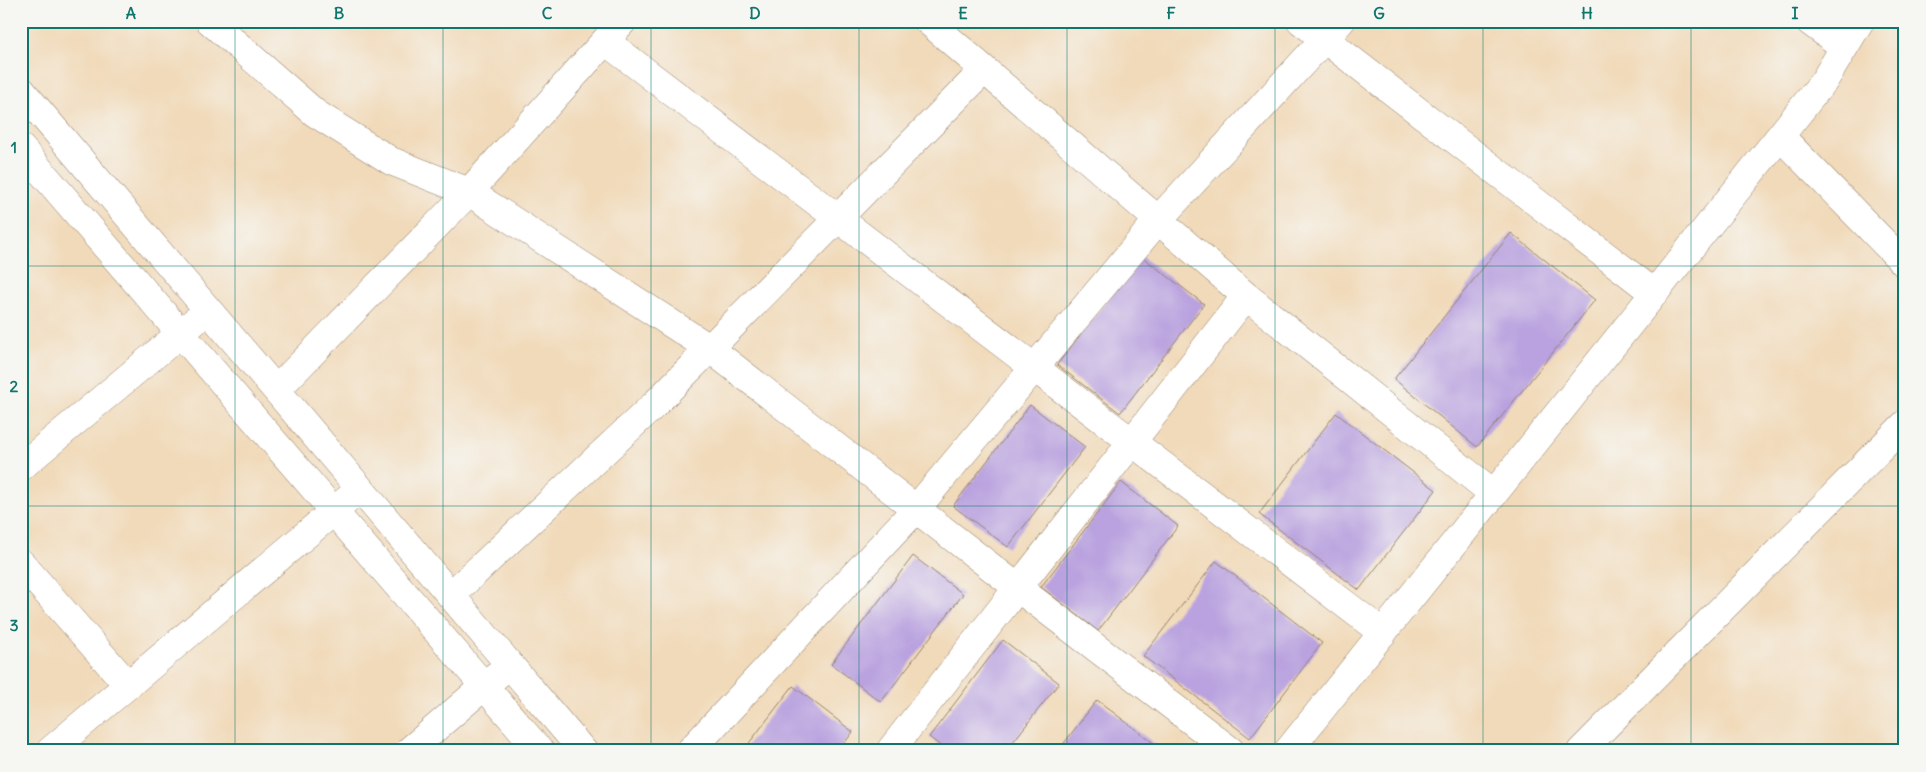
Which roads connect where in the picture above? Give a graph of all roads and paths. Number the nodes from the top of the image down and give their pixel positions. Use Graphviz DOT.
graph roads {
  1 [pos="210,21"];
  2 [pos="928,21"];
  3 [pos="1301,21"];
  4 [pos="1809,21"];
  5 [pos="1860,21"];
  6 [pos="1333,30"];
  7 [pos="614,31"];
  8 [pos="1844,47"];
  9 [pos="984,70"];
  10 [pos="21,90"];
  11 [pos="1780,136"];
  12 [pos="21,148"];
  13 [pos="469,192"];
  14 [pos="838,218"];
  15 [pos="1158,220"];
  16 [pos="1905,264"];
  17 [pos="1654,293"];
  18 [pos="1246,296"];
  19 [pos="208,310"];
  20 [pos="180,333"];
  21 [pos="710,348"];
  22 [pos="1034,368"];
  23 [pos="277,389"];
  24 [pos="1905,424"];
  25 [pos="1132,442"];
  26 [pos="21,467"];
  27 [pos="361,488"];
  28 [pos="1494,494"];
  29 [pos="916,509"];
  30 [pos="334,511"];
  31 [pos="21,564"];
  32 [pos="1018,588"];
  33 [pos="451,595"];
  34 [pos="1383,633"];
  35 [pos="510,664"];
  36 [pos="128,685"];
  37 [pos="484,686"];
  38 [pos="50,751"];
  39 [pos="409,751"];
  40 [pos="540,751"];
  41 [pos="583,751"];
  42 [pos="690,751"];
  43 [pos="890,751"];
  44 [pos="1231,751"];
  45 [pos="1288,751"];
  46 [pos="1581,751"];
  1 -- 13 [label="street"];
  2 -- 9 [label="street"];
  3 -- 6 [label="street"];
  4 -- 8 [label="street"];
  5 -- 8 [label="street"];
  6 -- 15 [label="street"];
  6 -- 17 [label="street"];
  7 -- 13 [label="street"];
  7 -- 14 [label="street"];
  8 -- 11 [label="street"];
  9 -- 14 [label="street"];
  9 -- 15 [label="street"];
  10 -- 19 [label="street"];
  11 -- 16 [label="street"];
  11 -- 17 [label="street"];
  12 -- 20 [label="street"];
  13 -- 21 [label="street"];
  13 -- 23 [label="street"];
  14 -- 21 [label="street"];
  14 -- 22 [label="street"];
  15 -- 18 [label="street"];
  15 -- 22 [label="street"];
  17 -- 28 [label="street"];
  18 -- 25 [label="street"];
  18 -- 28 [label="street"];
  19 -- 20 [label="street"];
  19 -- 23 [label="street"];
  20 -- 26 [label="street"];
  20 -- 30 [label="street"];
  21 -- 29 [label="street"];
  21 -- 33 [label="street"];
  22 -- 25 [label="street"];
  22 -- 29 [label="street"];
  23 -- 27 [label="street"];
  24 -- 46 [label="street"];
  25 -- 32 [label="street"];
  25 -- 34 [label="street"];
  27 -- 30 [label="street"];
  27 -- 33 [label="street"];
  28 -- 34 [label="street"];
  29 -- 32 [label="street"];
  29 -- 42 [label="street"];
  30 -- 36 [label="street"];
  30 -- 37 [label="street"];
  31 -- 36 [label="street"];
  32 -- 43 [label="street"];
  32 -- 44 [label="street"];
  33 -- 35 [label="street"];
  34 -- 45 [label="street"];
  35 -- 37 [label="street"];
  35 -- 41 [label="street"];
  36 -- 38 [label="street"];
  37 -- 39 [label="street"];
  37 -- 40 [label="street"];
}
